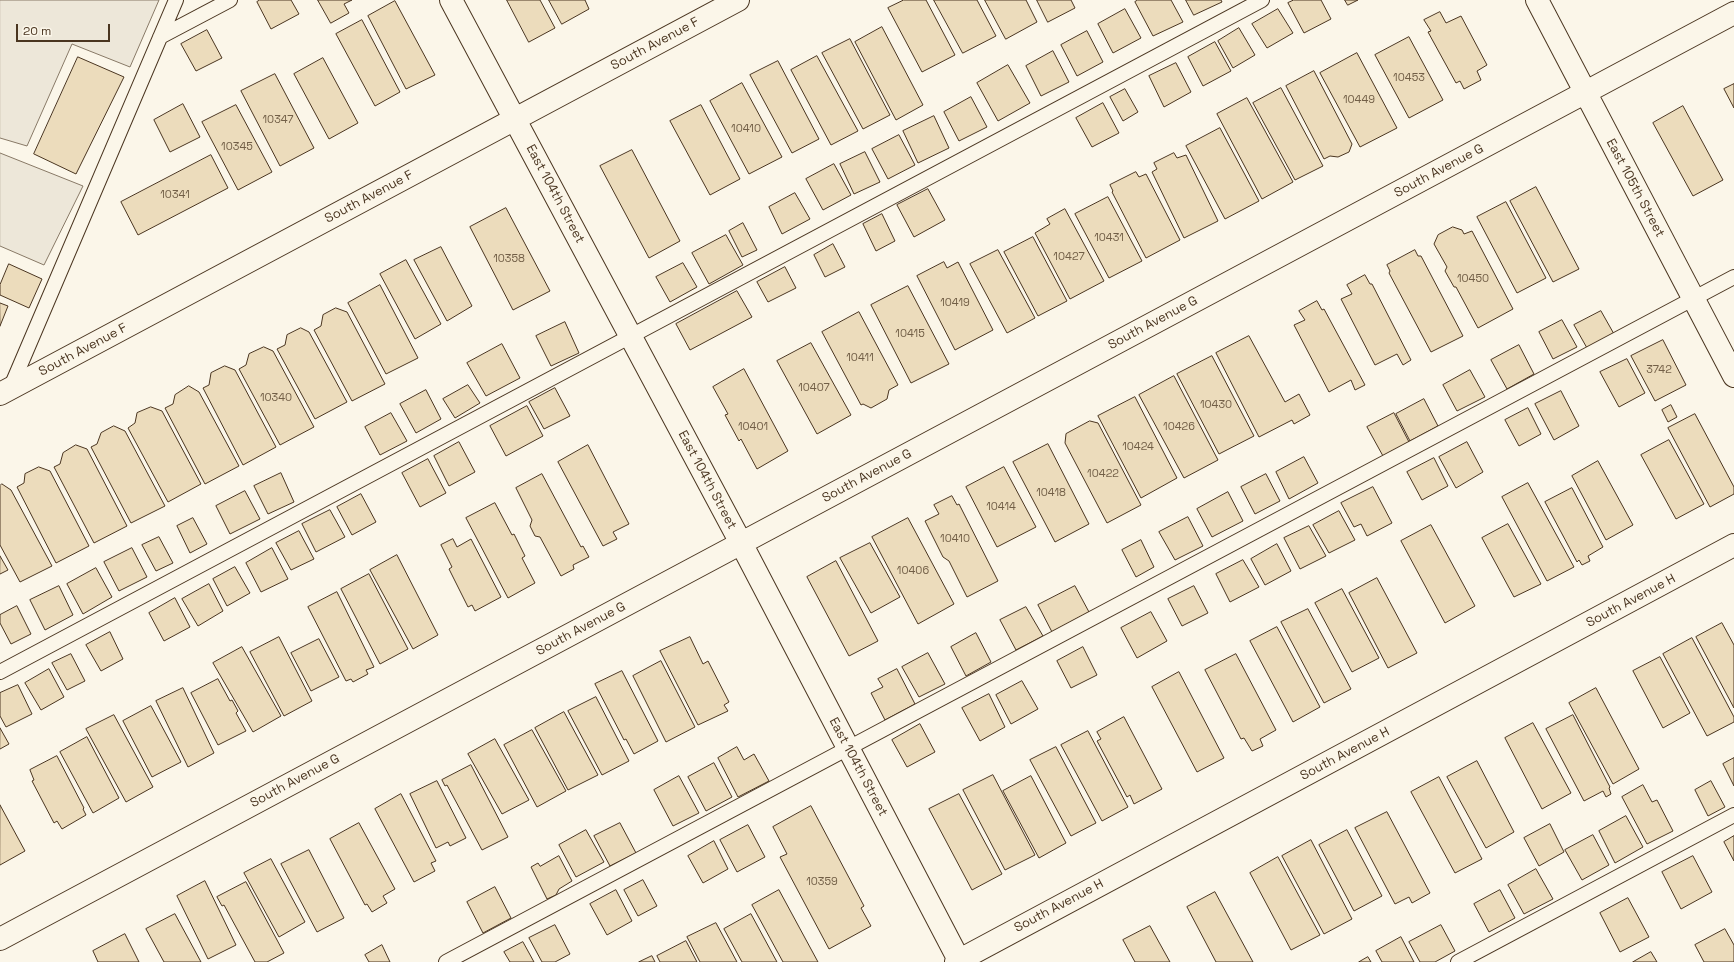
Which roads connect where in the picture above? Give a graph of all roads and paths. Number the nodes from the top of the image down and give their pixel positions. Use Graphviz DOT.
graph roads {
  1 [pos="176,0"];
  2 [pos="230,0"];
  3 [pos="451,0"];
  4 [pos="738,0"];
  5 [pos="1262,0"];
  6 [pos="1536,0"];
  7 [pos="1734,14"];
  8 [pos="160,37"];
  9 [pos="1585,93"];
  10 [pos="515,120"];
  11 [pos="1734,277"];
  12 [pos="1694,299"];
  13 [pos="630,336"];
  14 [pos="1734,376"];
  15 [pos="5,391"];
  16 [pos="741,543"];
  17 [pos="1734,545"];
  18 [pos="0,672"];
  19 [pos="848,748"];
  20 [pos="1734,815"];
  21 [pos="0,939"];
  22 [pos="958,961"];
  23 [pos="446,962"];
  24 [pos="1458,962"];
  1 -- 8 [label="lane"];
  2 -- 8 [label="lane"];
  3 -- 10 [label="street, East 104th Street"];
  4 -- 10 [label="street, South Avenue F"];
  5 -- 13 [label="lane"];
  6 -- 9 [label="street, East 105th Street"];
  7 -- 9 [label="street, South Avenue G"];
  8 -- 15 [label="lane"];
  9 -- 12 [label="street, East 105th Street"];
  9 -- 16 [label="street, South Avenue G"];
  10 -- 13 [label="street, East 104th Street"];
  10 -- 15 [label="street, South Avenue F"];
  11 -- 12 [label="lane"];
  12 -- 14 [label="street, East 105th Street"];
  12 -- 19 [label="lane"];
  13 -- 16 [label="street, East 104th Street"];
  13 -- 18 [label="lane"];
  16 -- 19 [label="street, East 104th Street"];
  16 -- 21 [label="street, South Avenue G"];
  17 -- 22 [label="street, South Avenue H"];
  19 -- 22 [label="street, East 104th Street"];
  19 -- 23 [label="lane"];
  20 -- 24 [label="lane"];
}
